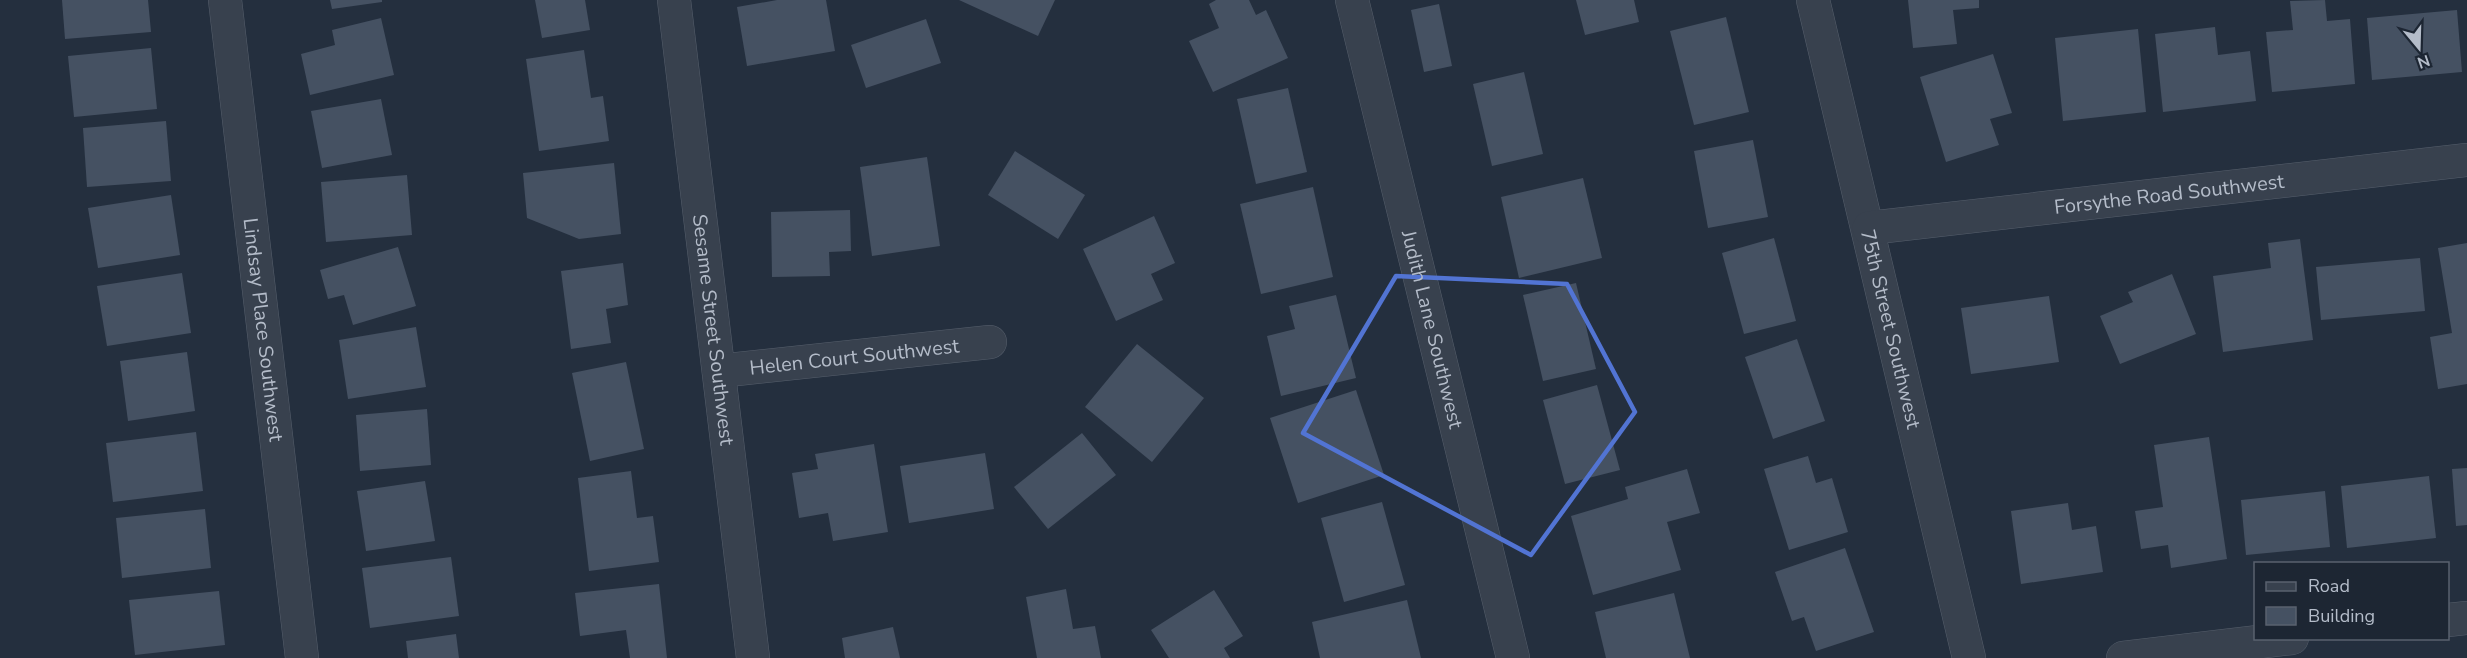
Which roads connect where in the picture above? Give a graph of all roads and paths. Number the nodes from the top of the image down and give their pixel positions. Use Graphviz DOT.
graph roads {
  1 [pos="225,0"];
  2 [pos="674,0"];
  3 [pos="1352,0"];
  4 [pos="1813,0"];
  5 [pos="2467,160"];
  6 [pos="1869,228"];
  7 [pos="990,342"];
  8 [pos="719,371"];
  9 [pos="2467,618"];
  10 [pos="2449,620"];
  11 [pos="2283,640"];
  12 [pos="302,658"];
  13 [pos="753,658"];
  14 [pos="1513,658"];
  15 [pos="1969,658"];
  16 [pos="2123,658"];
  1 -- 12 [label="street, Lindsay Place Southwest"];
  2 -- 8 [label="street, Sesame Street Southwest"];
  3 -- 14 [label="street, Judith Lane Southwest"];
  4 -- 6 [label="street, 75th Street Southwest"];
  5 -- 6 [label="street, Forsythe Road Southwest"];
  6 -- 15 [label="street, 75th Street Southwest"];
  7 -- 8 [label="street, Helen Court Southwest"];
  8 -- 13 [label="street, Sesame Street Southwest"];
  9 -- 10 [label="street"];
  11 -- 16 [label="street"];
}
